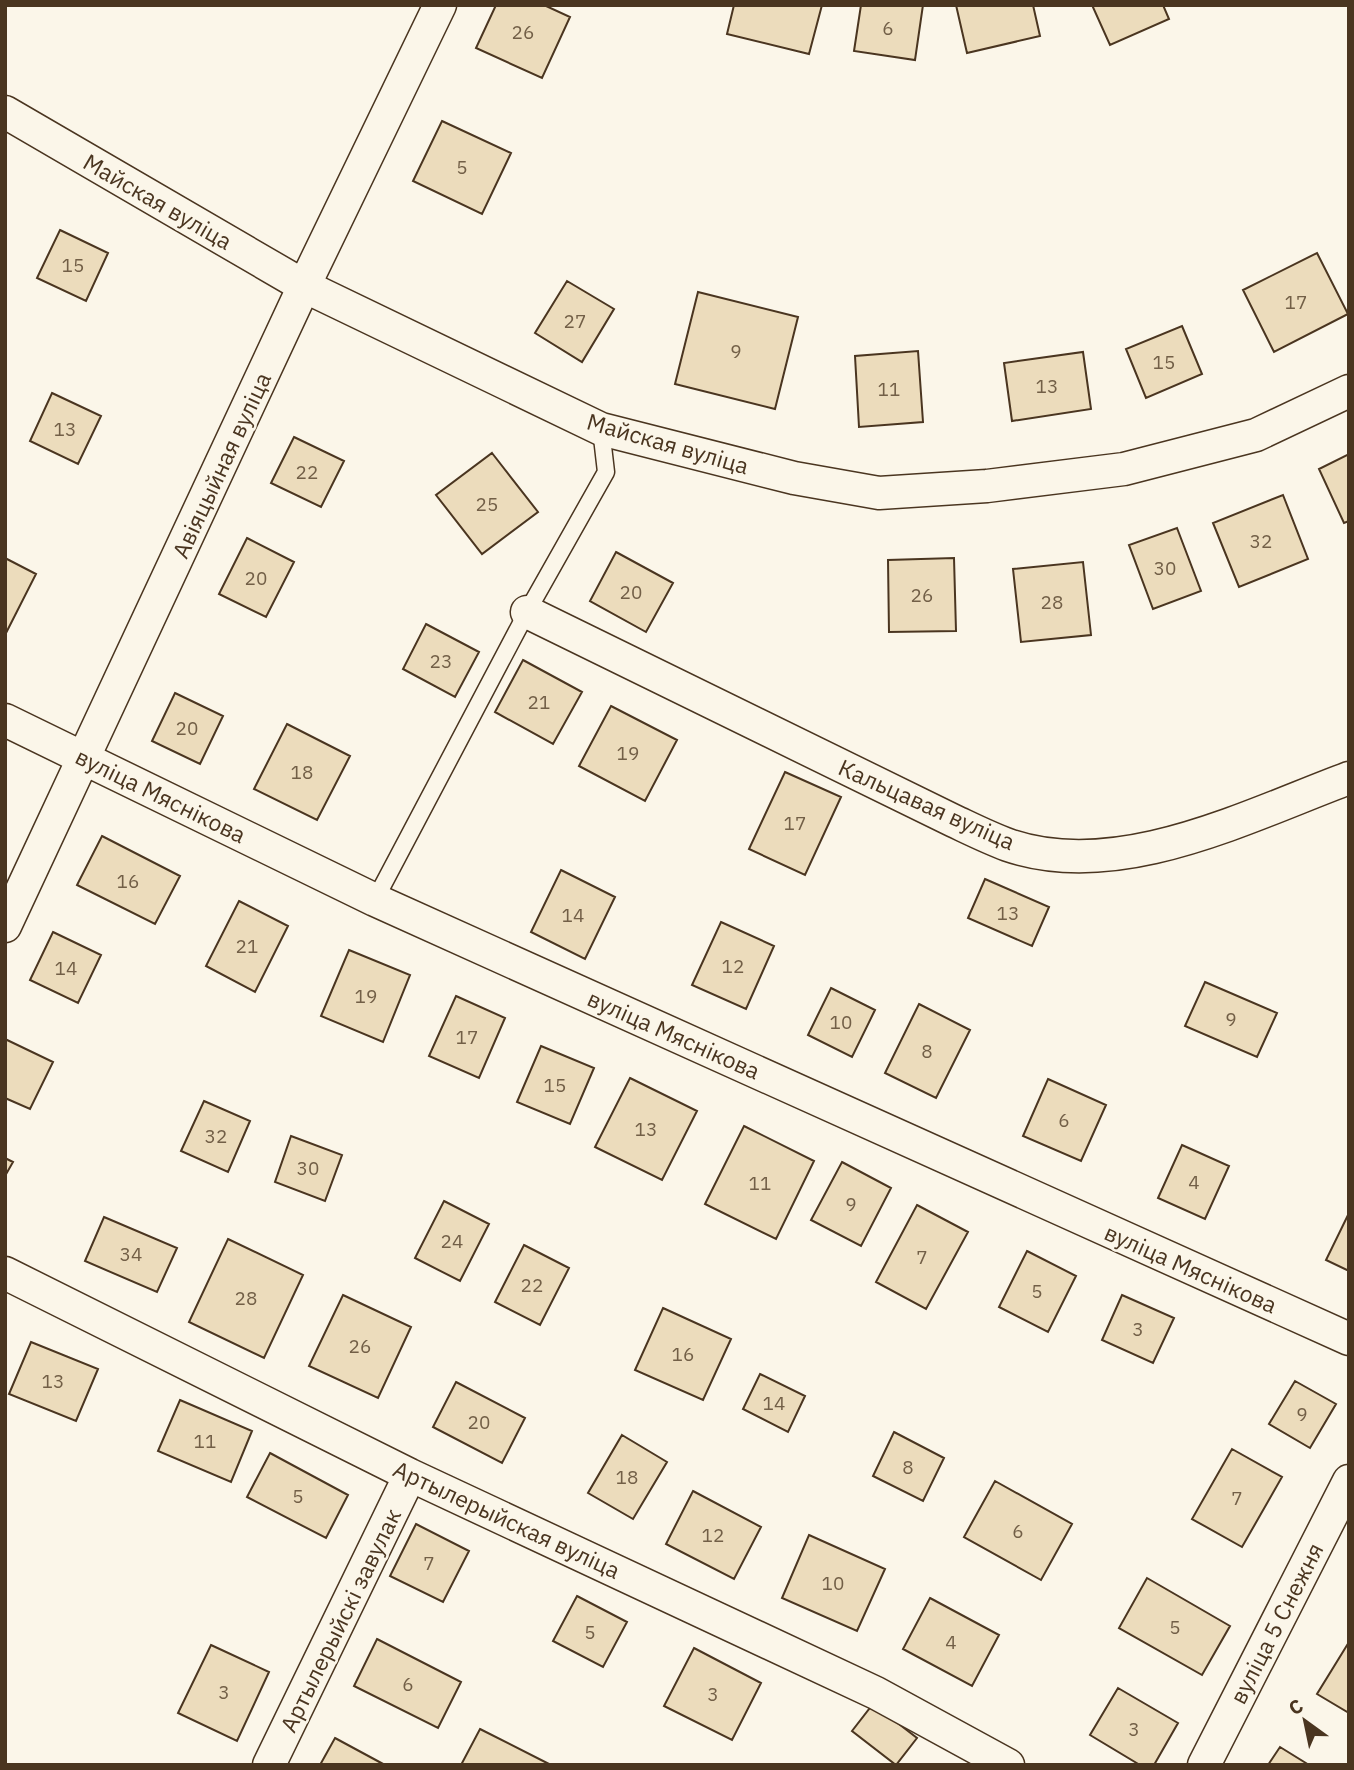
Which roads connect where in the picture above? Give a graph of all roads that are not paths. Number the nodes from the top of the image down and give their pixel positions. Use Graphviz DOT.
graph roads {
  1 [pos="440,5"];
  2 [pos="5,112"];
  3 [pos="304,286"];
  4 [pos="1349,391"];
  5 [pos="601,429"];
  6 [pos="527,612"];
  7 [pos="5,720"];
  8 [pos="86,758"];
  9 [pos="1349,778"];
  10 [pos="375,900"];
  11 [pos="5,926"];
  12 [pos="5,1273"];
  13 [pos="1349,1339"];
  14 [pos="410,1475"];
  15 [pos="1349,1481"];
  16 [pos="269,1765"];
  17 [pos="1008,1765"];
  18 [pos="1204,1765"];
  1 -- 3 [label="street, Авіяцыйная вуліца"];
  2 -- 3 [label="street, Майская вуліца"];
  3 -- 5 [label="street, Майская вуліца"];
  3 -- 8 [label="street, Авіяцыйная вуліца"];
  4 -- 5 [label="street, Майская вуліца"];
  5 -- 6 [label="lane"];
  6 -- 9 [label="street, Кальцавая вуліца"];
  6 -- 10 [label="lane"];
  7 -- 8 [label="street, вуліца Мяснікова"];
  8 -- 10 [label="street, вуліца Мяснікова"];
  8 -- 11 [label="street, Авіяцыйная вуліца"];
  10 -- 13 [label="street, вуліца Мяснікова"];
  12 -- 14 [label="street, Артылерыйская вуліца"];
  14 -- 16 [label="street, Артылерыйскі завулак"];
  14 -- 17 [label="street, Артылерыйская вуліца"];
  15 -- 18 [label="street, вуліца 5 Снежня"];
}
